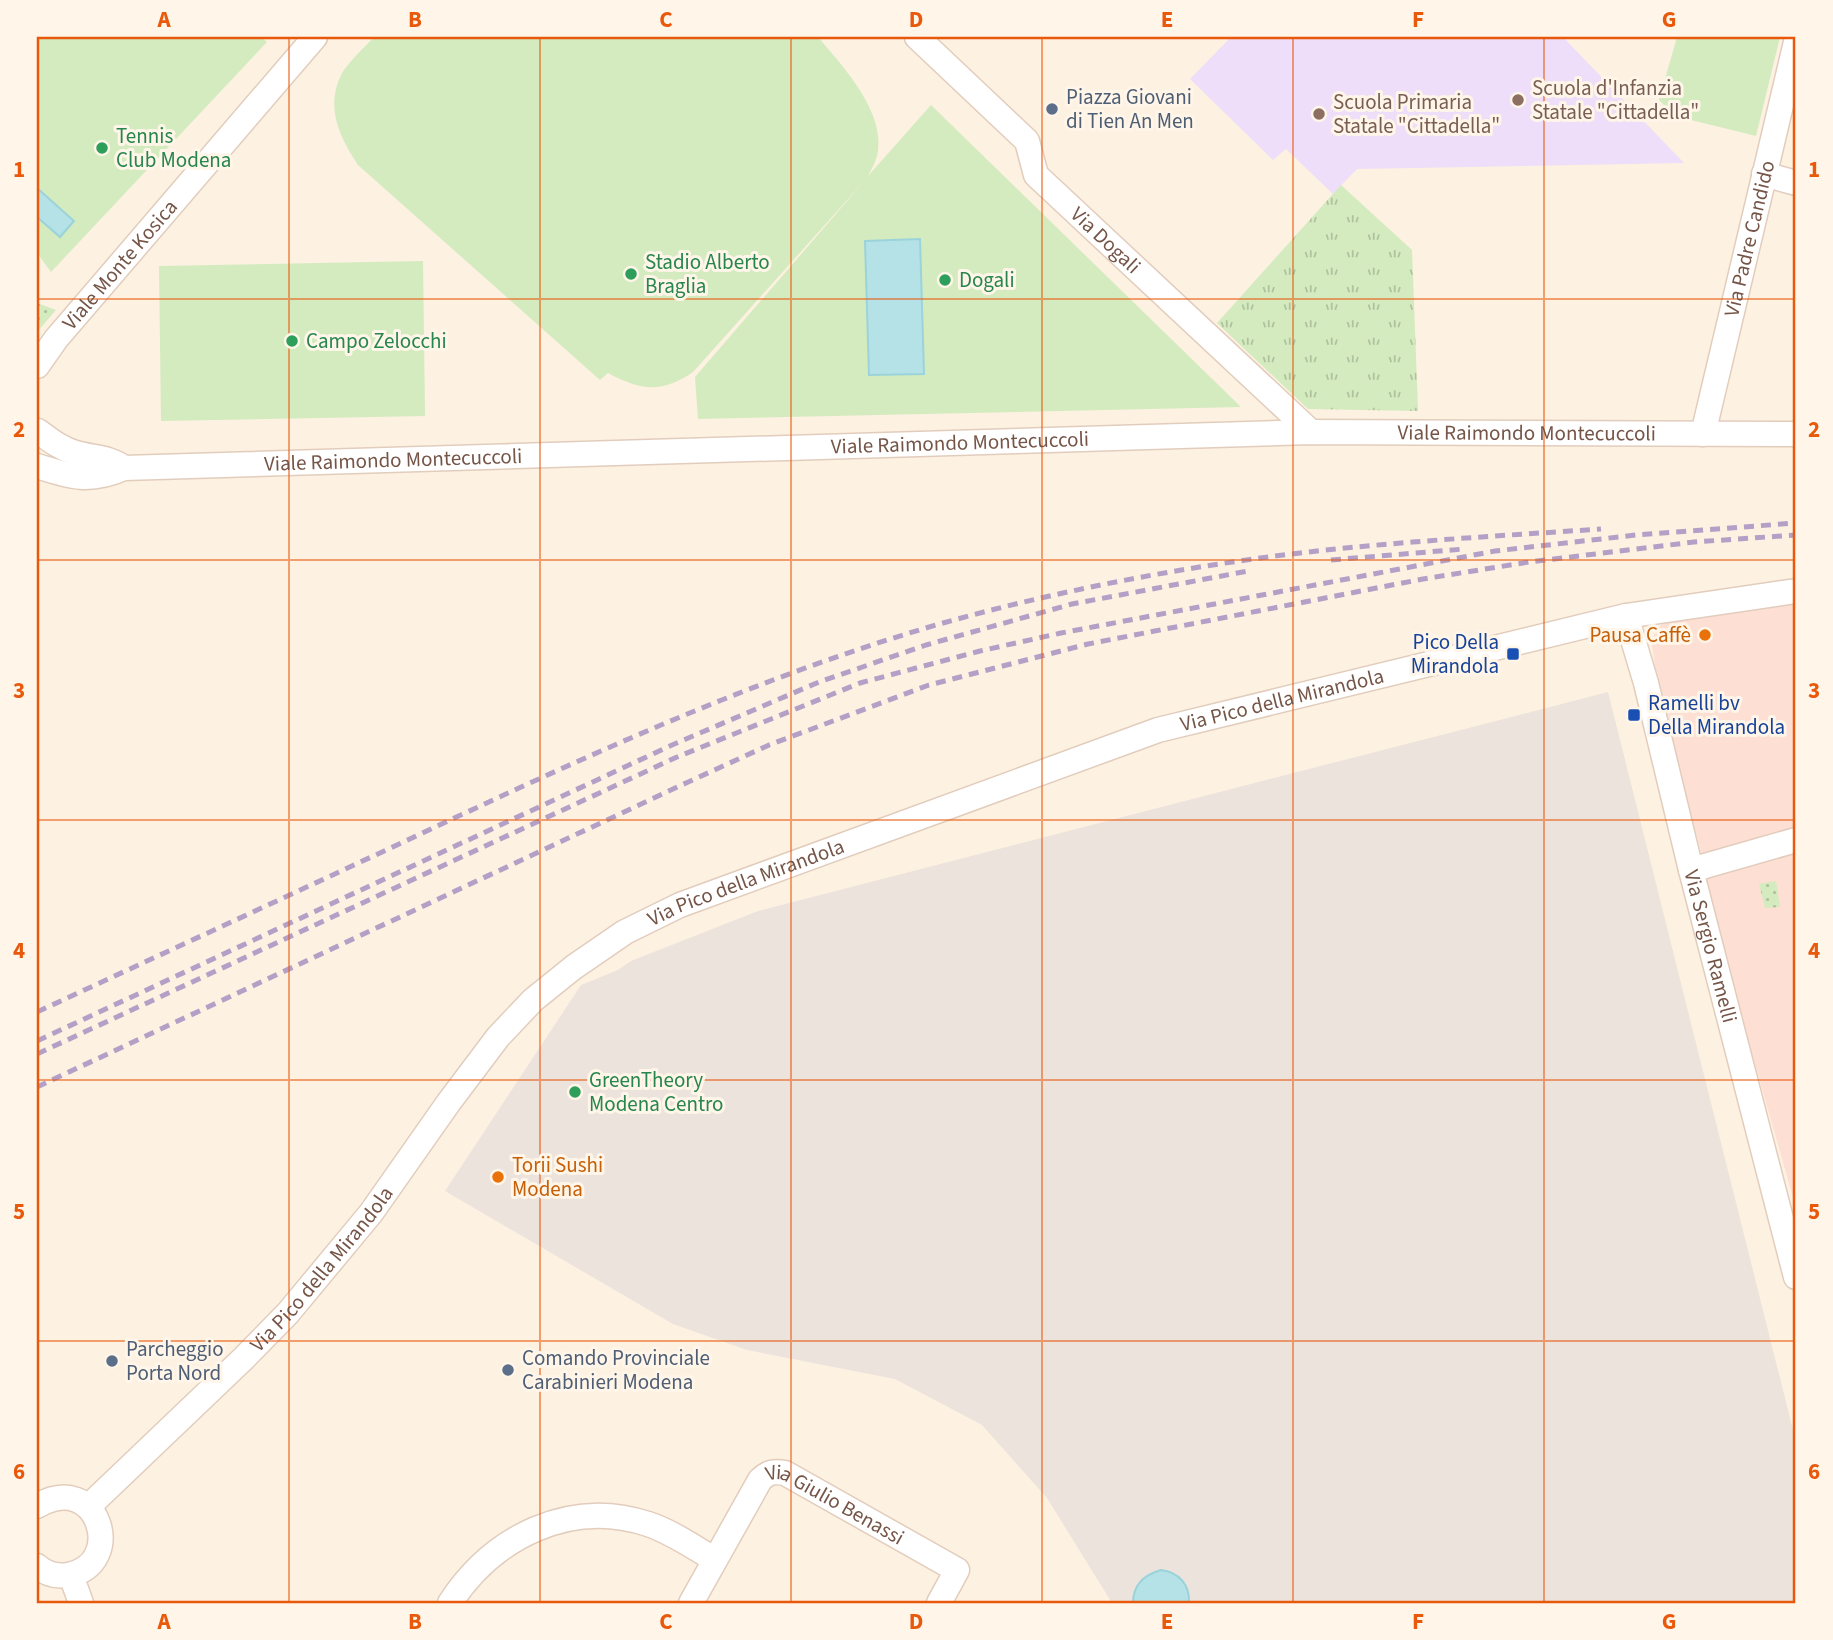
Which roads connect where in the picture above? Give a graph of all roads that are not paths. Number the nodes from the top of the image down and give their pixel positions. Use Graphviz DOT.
graph roads {
  1 [pos="315,37"];
  2 [pos="917,37"];
  3 [pos="1796,42"];
  4 [pos="1764,174"];
  5 [pos="1796,183"];
  6 [pos="37,366"];
  7 [pos="37,430"];
  8 [pos="1311,432"];
  9 [pos="1703,434"];
  10 [pos="1796,434"];
  11 [pos="37,446"];
  12 [pos="37,466"];
  13 [pos="124,468"];
  14 [pos="1796,591"];
  15 [pos="1626,616"];
  16 [pos="1796,840"];
  17 [pos="1691,870"];
  18 [pos="1796,1277"];
  19 [pos="37,1506"];
  20 [pos="88,1507"];
  21 [pos="714,1559"];
  22 [pos="37,1566"];
  23 [pos="71,1575"];
  24 [pos="81,1603"];
  25 [pos="450,1603"];
  26 [pos="691,1603"];
  27 [pos="939,1603"];
  1 -- 6 [label="street, Viale Monte Kosica"];
  2 -- 8 [label="street, Via Dogali"];
  3 -- 4 [label="street, Via Padre Candido"];
  4 -- 5 [label="street"];
  4 -- 9 [label="street, Via Padre Candido"];
  7 -- 11 [label="street"];
  7 -- 13 [label="street, Viale Raimondo Montecuccoli"];
  8 -- 9 [label="street, Viale Raimondo Montecuccoli"];
  8 -- 13 [label="street, Viale Raimondo Montecuccoli"];
  9 -- 10 [label="street, Viale Raimondo Montecuccoli"];
  12 -- 13 [label="street, Viale Raimondo Montecuccoli"];
  14 -- 15 [label="street, Via Pico della Mirandola"];
  15 -- 17 [label="street, Via Sergio Ramelli"];
  15 -- 20 [label="street, Via Pico della Mirandola"];
  16 -- 17 [label="street"];
  17 -- 18 [label="street, Via Sergio Ramelli"];
  19 -- 20 [label="street"];
  20 -- 23 [label="street"];
  21 -- 25 [label="street"];
  21 -- 26 [label="street, Via Giulio Benassi"];
  21 -- 27 [label="street, Via Giulio Benassi"];
  22 -- 23 [label="street"];
  23 -- 24 [label="street"];
}
